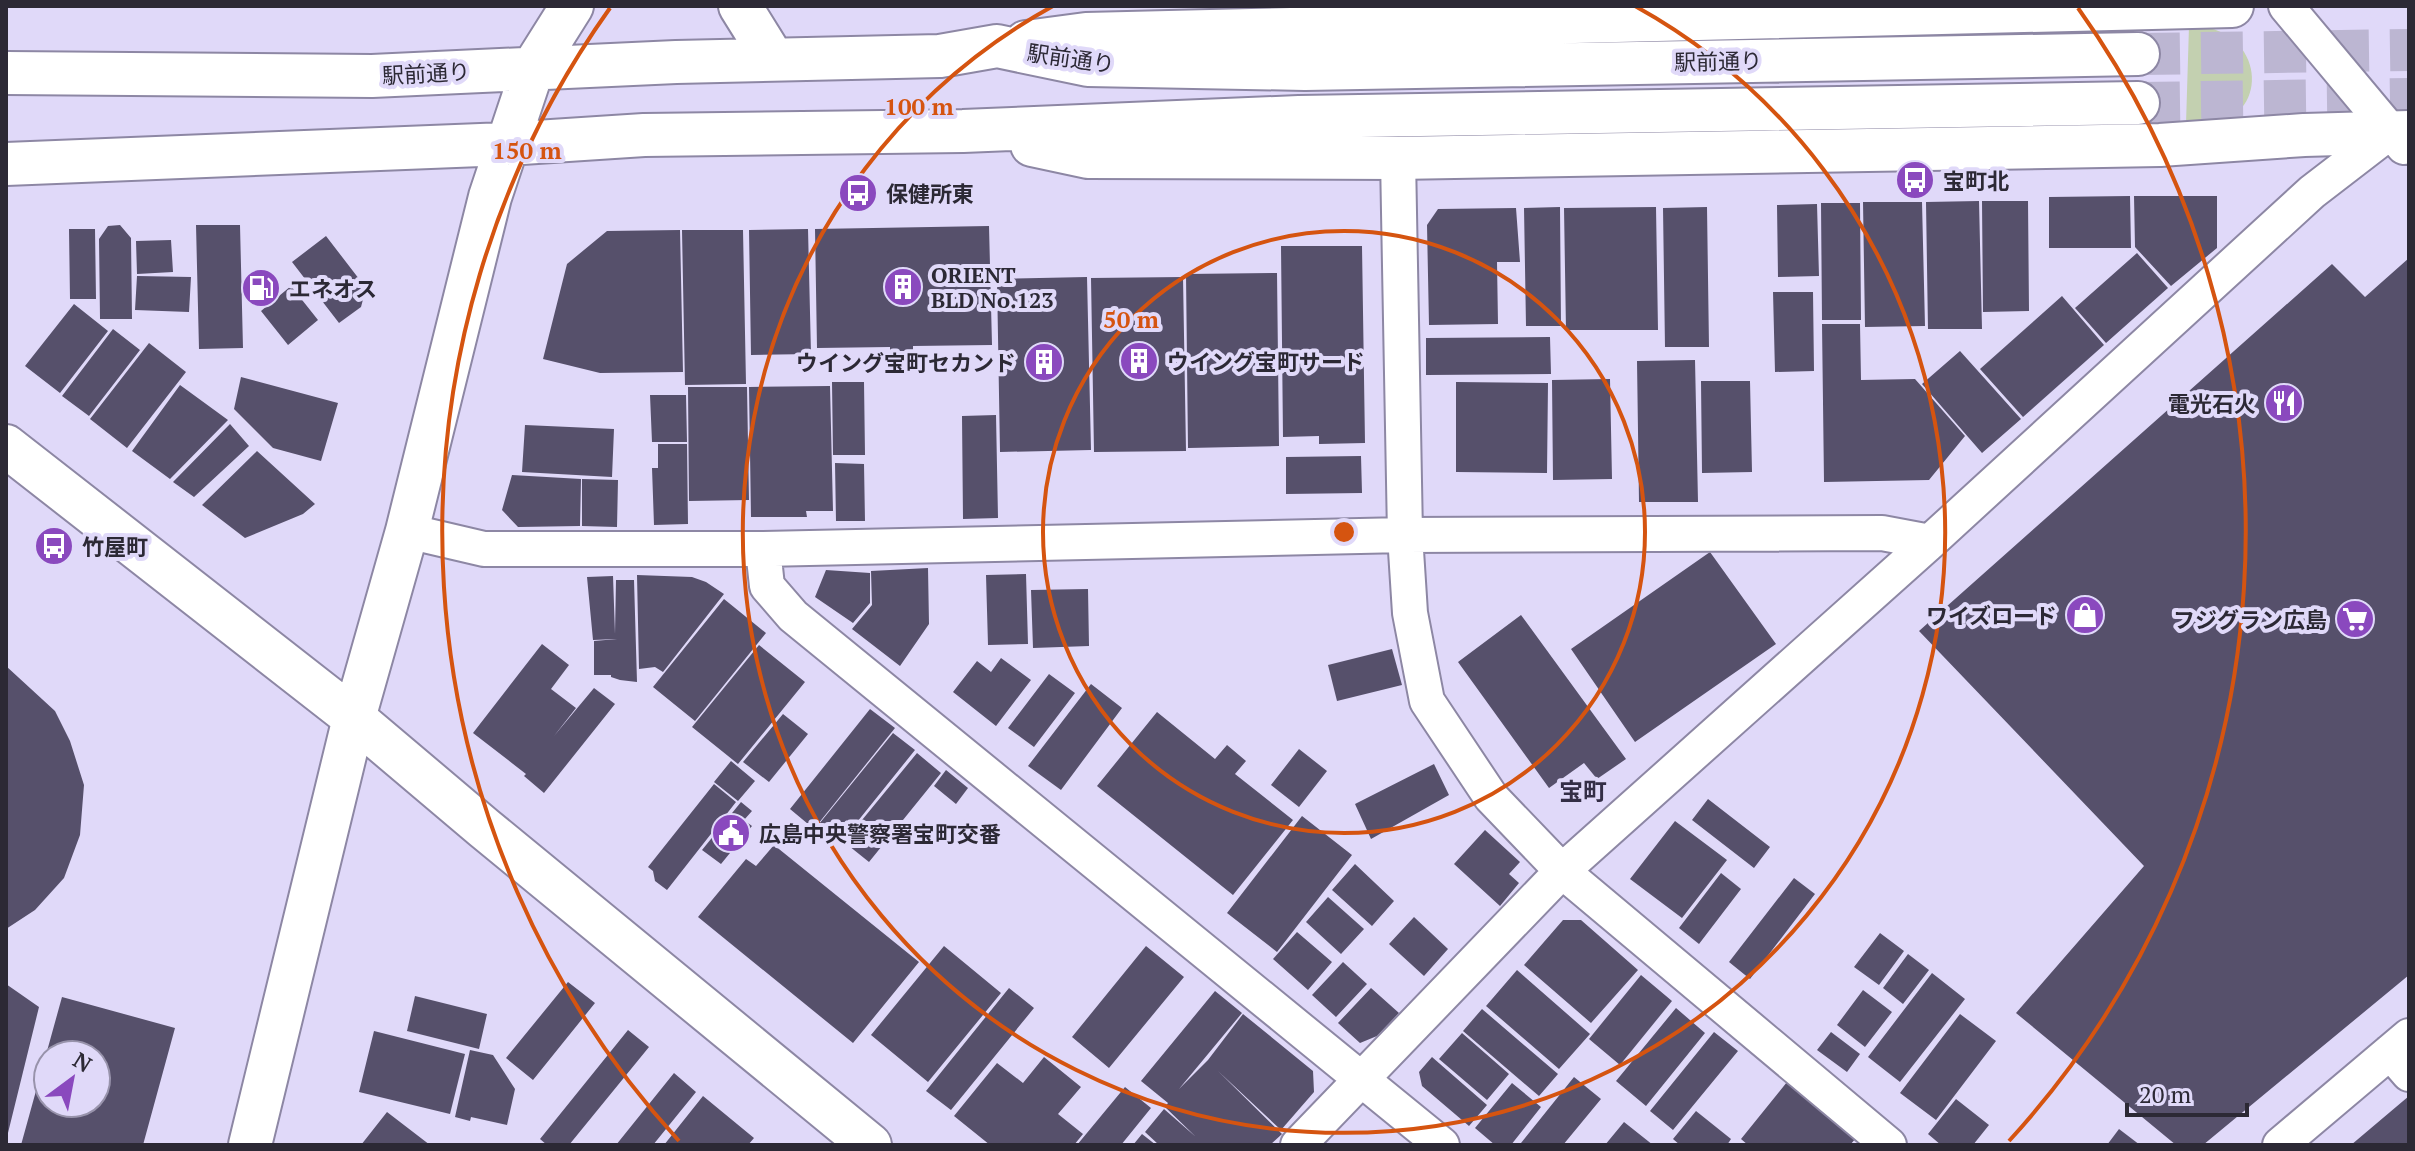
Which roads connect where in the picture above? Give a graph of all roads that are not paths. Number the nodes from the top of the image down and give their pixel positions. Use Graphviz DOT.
graph roads {
  1 [pos="572,6"];
  2 [pos="740,6"];
  3 [pos="2232,6"];
  4 [pos="2286,6"];
  5 [pos="997,46"];
  6 [pos="2138,54"];
  7 [pos="773,59"];
  8 [pos="533,68"];
  9 [pos="6,73"];
  10 [pos="2138,103"];
  11 [pos="963,131"];
  12 [pos="2403,138"];
  13 [pos="506,144"];
  14 [pos="1398,158"];
  15 [pos="14,165"];
  16 [pos="6,446"];
  17 [pos="407,531"];
  18 [pos="1405,535"];
  19 [pos="1930,542"];
  20 [pos="763,549"];
  21 [pos="354,718"];
  22 [pos="1562,871"];
  23 [pos="2403,1054"];
  24 [pos="1361,1079"];
  25 [pos="250,1145"];
  26 [pos="870,1145"];
  27 [pos="1298,1145"];
  28 [pos="1442,1145"];
  29 [pos="1889,1145"];
  30 [pos="2280,1145"];
  1 -- 8 [label="street"];
  2 -- 7 [label="street"];
  3 -- 5 [label="street"];
  4 -- 12 [label="street"];
  5 -- 6 [label="street, 駅前通り"];
  5 -- 7 [label="street, 駅前通り"];
  7 -- 8 [label="street, 駅前通り"];
  8 -- 9 [label="street, 駅前通り"];
  8 -- 13 [label="street"];
  10 -- 11 [label="street"];
  11 -- 13 [label="street"];
  11 -- 14 [label="street"];
  12 -- 14 [label="street"];
  12 -- 19 [label="street"];
  13 -- 15 [label="street"];
  13 -- 17 [label="street"];
  14 -- 18 [label="street"];
  16 -- 21 [label="street"];
  17 -- 20 [label="street"];
  17 -- 21 [label="street"];
  18 -- 19 [label="street"];
  18 -- 20 [label="street"];
  18 -- 22 [label="street"];
  19 -- 22 [label="street"];
  20 -- 24 [label="street"];
  21 -- 25 [label="street"];
  21 -- 26 [label="street"];
  22 -- 24 [label="street"];
  22 -- 29 [label="street"];
  23 -- 30 [label="street"];
  24 -- 27 [label="street"];
  24 -- 28 [label="street"];
}
